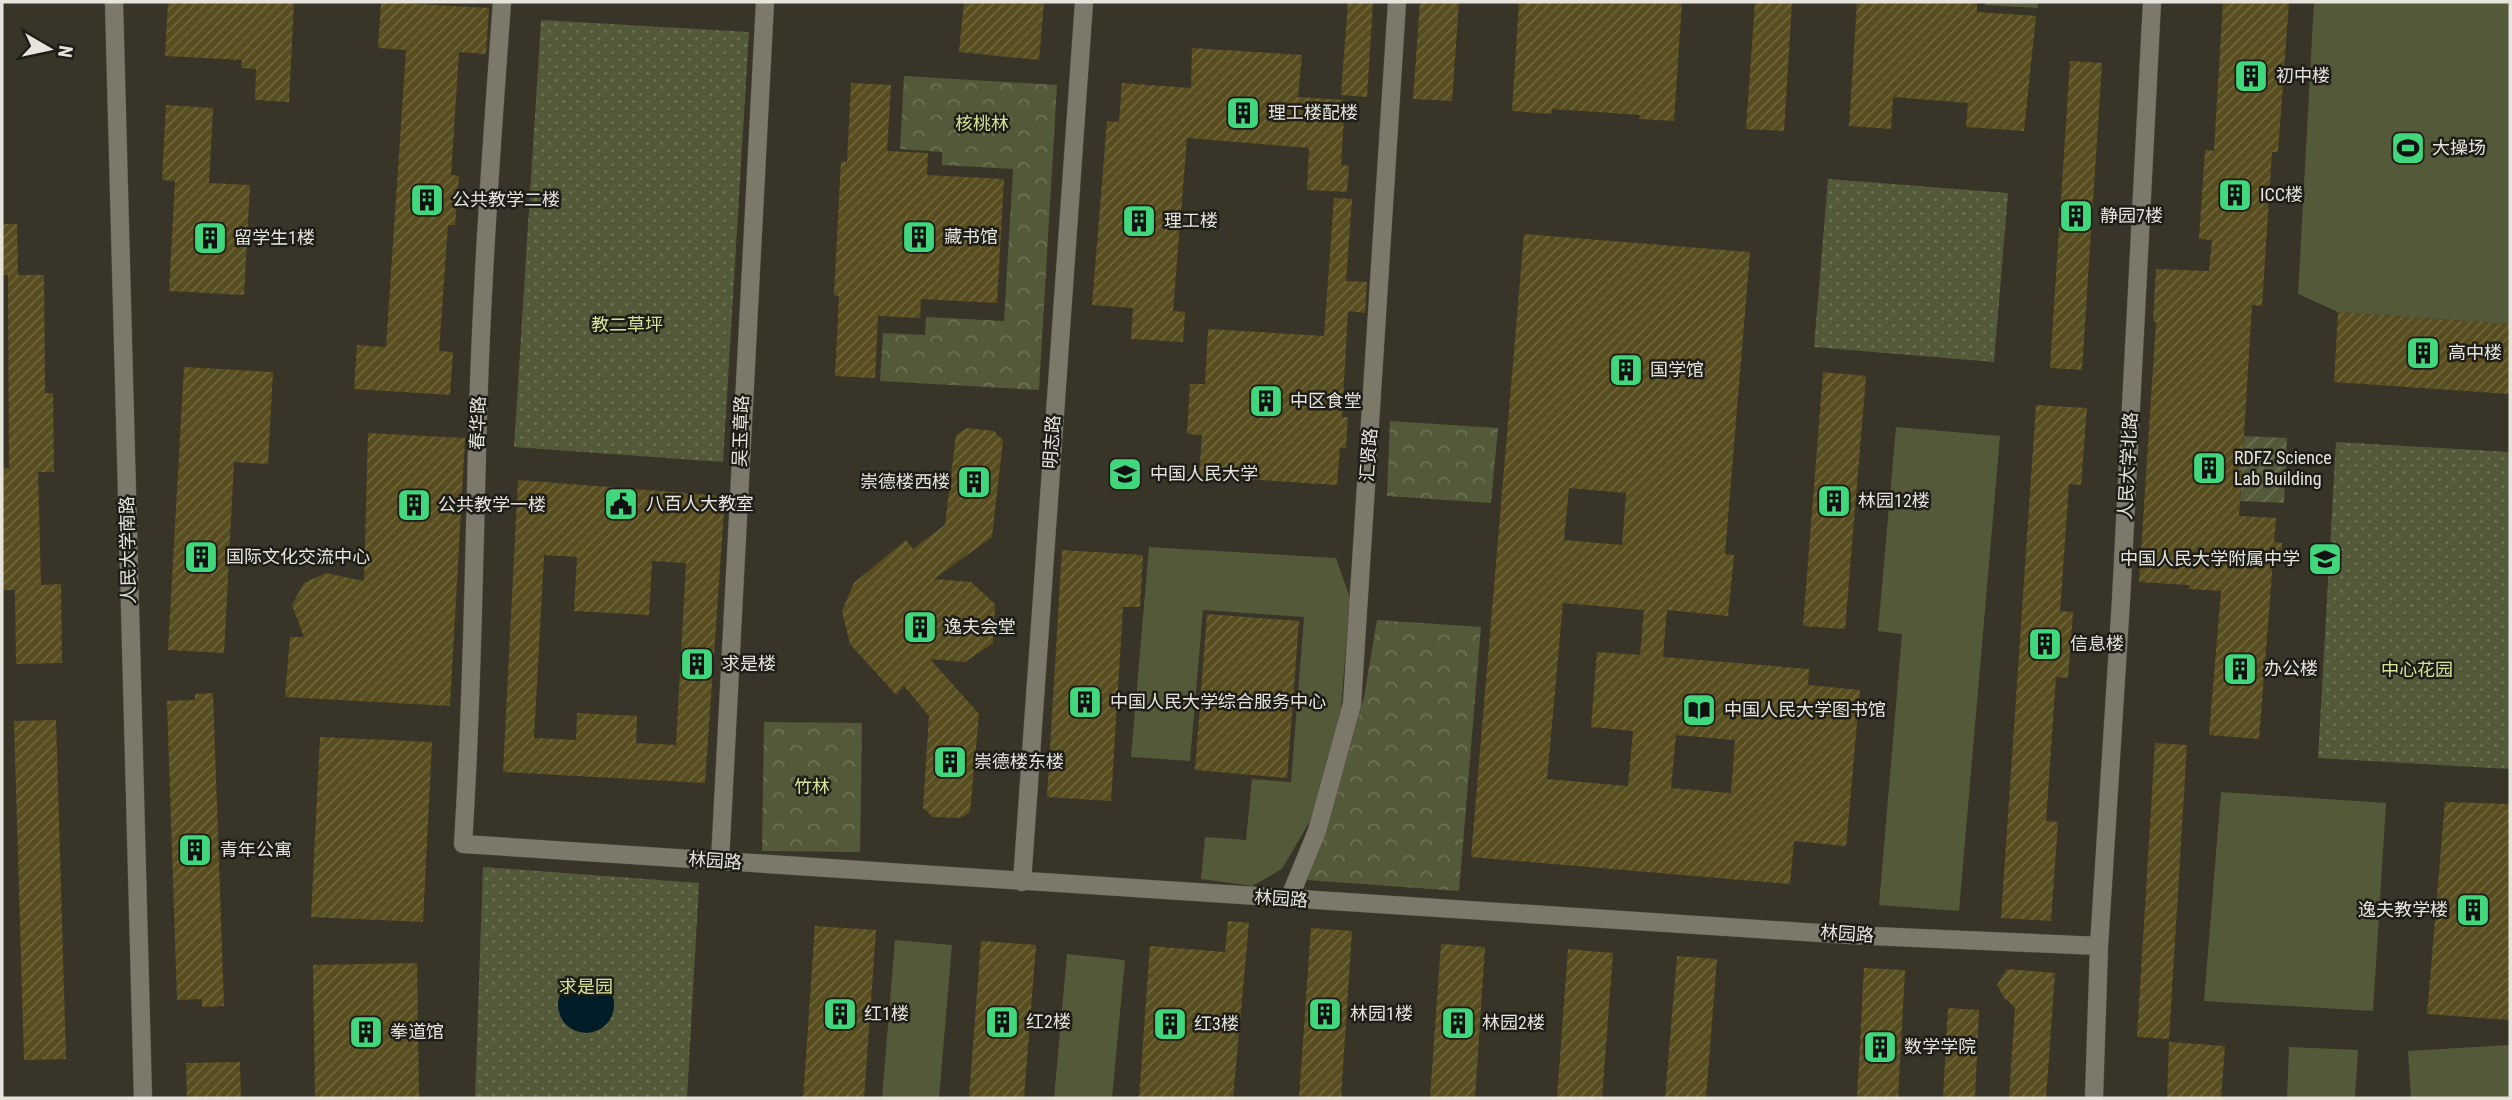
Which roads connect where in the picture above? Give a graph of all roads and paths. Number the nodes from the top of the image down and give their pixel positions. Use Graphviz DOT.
graph roads {
  1 [pos="114,2"];
  2 [pos="502,2"];
  3 [pos="765,2"];
  4 [pos="1084,2"];
  5 [pos="1397,2"];
  6 [pos="2152,2"];
  7 [pos="463,844"];
  8 [pos="720,861"];
  9 [pos="1022,882"];
  10 [pos="1289,899"];
  11 [pos="2099,946"];
  12 [pos="142,1098"];
  13 [pos="2094,1098"];
  1 -- 12 [label="street, 人民大学南路"];
  2 -- 7 [label="street, 春华路"];
  3 -- 8 [label="street, 吴玉章路"];
  4 -- 9 [label="street, 明志路"];
  5 -- 10 [label="street, 汇贤路"];
  6 -- 11 [label="street, 人民大学北路"];
  7 -- 8 [label="street, 林园路"];
  8 -- 9 [label="street, 林园路"];
  9 -- 10 [label="street, 林园路"];
  10 -- 11 [label="street, 林园路"];
  11 -- 13 [label="street, 人民大学北路"];
}
